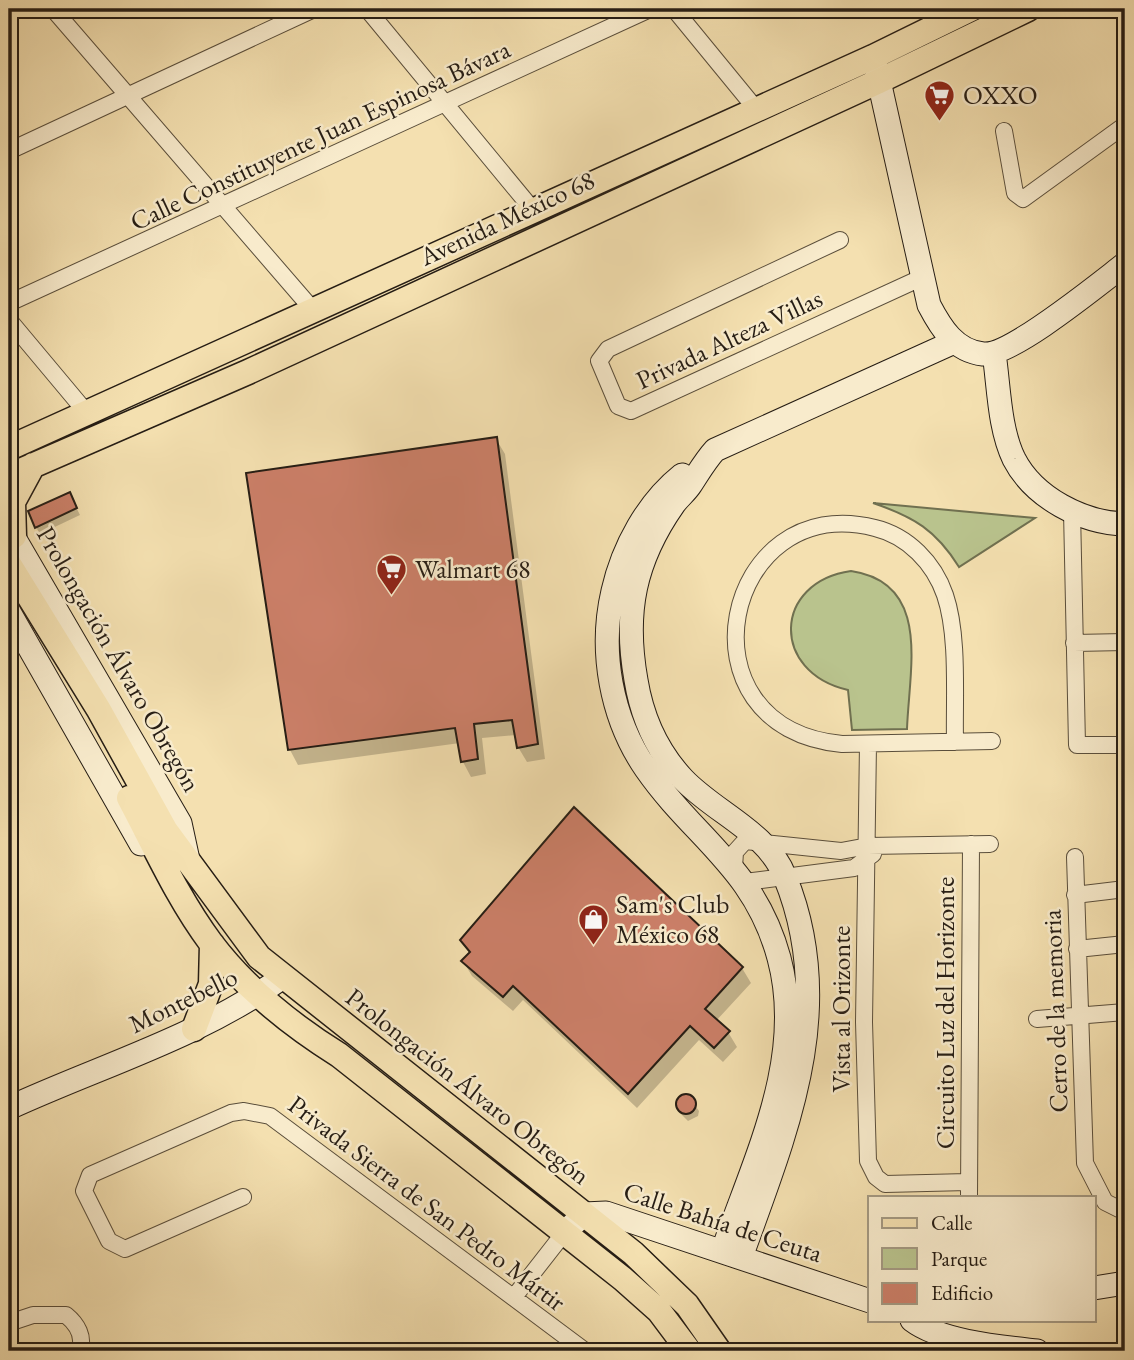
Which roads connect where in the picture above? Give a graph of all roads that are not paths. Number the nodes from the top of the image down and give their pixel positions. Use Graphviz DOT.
graph roads {
  1 [pos="53,9"];
  2 [pos="314,9"];
  3 [pos="367,9"];
  4 [pos="650,9"];
  5 [pos="674,9"];
  6 [pos="971,9"];
  7 [pos="1028,9"];
  8 [pos="873,57"];
  9 [pos="879,81"];
  10 [pos="129,96"];
  11 [pos="447,105"];
  12 [pos="756,109"];
  13 [pos="1125,125"];
  14 [pos="1004,131"];
  15 [pos="9,151"];
  16 [pos="224,206"];
  17 [pos="533,210"];
  18 [pos="840,240"];
  19 [pos="1125,264"];
  20 [pos="923,277"];
  21 [pos="9,303"];
  22 [pos="313,310"];
  23 [pos="9,320"];
  24 [pos="954,342"];
  25 [pos="994,353"];
  26 [pos="86,412"];
  27 [pos="9,448"];
  28 [pos="33,465"];
  29 [pos="698,469"];
  30 [pos="9,476"];
  31 [pos="1072,511"];
  32 [pos="1125,524"];
  33 [pos="11,533"];
  34 [pos="9,564"];
  35 [pos="9,591"];
  36 [pos="9,612"];
  37 [pos="1125,642"];
  38 [pos="1074,643"];
  39 [pos="92,714"];
  40 [pos="992,741"];
  41 [pos="956,742"];
  42 [pos="868,744"];
  43 [pos="1125,745"];
  44 [pos="761,841"];
  45 [pos="971,844"];
  46 [pos="990,844"];
  47 [pos="868,851"];
  48 [pos="1076,857"];
  49 [pos="188,860"];
  50 [pos="739,875"];
  51 [pos="785,875"];
  52 [pos="173,882"];
  53 [pos="1125,889"];
  54 [pos="1075,895"];
  55 [pos="212,944"];
  56 [pos="1125,944"];
  57 [pos="1077,949"];
  58 [pos="283,977"];
  59 [pos="259,994"];
  60 [pos="1125,1013"];
  61 [pos="1078,1016"];
  62 [pos="1037,1019"];
  63 [pos="194,1029"];
  64 [pos="9,1108"];
  65 [pos="968,1189"];
  66 [pos="243,1197"];
  67 [pos="1123,1212"];
  68 [pos="584,1214"];
  69 [pos="564,1233"];
  70 [pos="732,1253"];
  71 [pos="1125,1283"];
  72 [pos="1096,1288"];
  73 [pos="514,1297"];
  74 [pos="868,1300"];
  75 [pos="916,1322"];
  76 [pos="9,1323"];
  77 [pos="79,1351"];
  78 [pos="585,1351"];
  79 [pos="689,1351"];
  80 [pos="719,1351"];
  81 [pos="1037,1351"];
  1 -- 10 [label="street"];
  2 -- 10 [label="street"];
  3 -- 11 [label="street"];
  4 -- 11 [label="street, Calle Constituyente Juan Espinosa Bávara"];
  5 -- 12 [label="street"];
  6 -- 8 [label="main road, Avenida México 68"];
  7 -- 9 [label="main road, Avenida México 68"];
  8 -- 9 [label="street"];
  8 -- 12 [label="main road, Avenida México 68"];
  9 -- 20 [label="street"];
  9 -- 28 [label="main road, Avenida México 68"];
  10 -- 15 [label="street"];
  10 -- 16 [label="street"];
  11 -- 16 [label="street, Calle Constituyente Juan Espinosa Bávara"];
  11 -- 17 [label="street"];
  12 -- 17 [label="main road, Avenida México 68"];
  13 -- 14 [label="street"];
  16 -- 21 [label="street, Calle Constituyente Juan Espinosa Bávara"];
  16 -- 22 [label="street"];
  17 -- 22 [label="main road, Avenida México 68"];
  18 -- 20 [label="street, Privada Alteza Villas"];
  19 -- 25 [label="street"];
  20 -- 24 [label="street"];
  22 -- 26 [label="main road, Avenida México 68"];
  23 -- 26 [label="street"];
  24 -- 25 [label="street"];
  24 -- 29 [label="street"];
  25 -- 31 [label="street"];
  26 -- 27 [label="main road, Avenida México 68"];
  28 -- 30 [label="main road, Avenida México 68"];
  28 -- 33 [label="main road"];
  29 -- 44 [label="street"];
  29 -- 50 [label="street"];
  31 -- 32 [label="street"];
  31 -- 38 [label="street"];
  33 -- 49 [label="street, Prolongación Álvaro Obregón"];
  34 -- 39 [label="main road, Prolongación Álvaro Obregón"];
  35 -- 39 [label="main road, Prolongación Álvaro Obregón"];
  36 -- 52 [label="street, Prolongación Álvaro Obregón"];
  37 -- 38 [label="street"];
  38 -- 43 [label="street"];
  39 -- 49 [label="main road, Prolongación Álvaro Obregón"];
  39 -- 52 [label="main road, Prolongación Álvaro Obregón"];
  40 -- 41 [label="street"];
  41 -- 42 [label="street"];
  41 -- 42 [label="street"];
  42 -- 47 [label="street, Vista al Orizonte"];
  44 -- 47 [label="street"];
  44 -- 50 [label="street"];
  44 -- 51 [label="street"];
  45 -- 46 [label="street, Circuito Luz del Horizonte"];
  45 -- 47 [label="street, Circuito Luz del Horizonte"];
  45 -- 65 [label="street, Circuito Luz del Horizonte"];
  47 -- 51 [label="street"];
  47 -- 65 [label="street, Vista al Orizonte"];
  48 -- 54 [label="street, Cerro de la memoria"];
  49 -- 58 [label="main road, Prolongación Álvaro Obregón"];
  50 -- 51 [label="street"];
  50 -- 70 [label="street"];
  51 -- 70 [label="street"];
  52 -- 55 [label="main road, Prolongación Álvaro Obregón"];
  53 -- 54 [label="street"];
  54 -- 57 [label="street, Cerro de la memoria"];
  55 -- 59 [label="main road, Prolongación Álvaro Obregón"];
  55 -- 63 [label="main road"];
  56 -- 57 [label="street"];
  57 -- 61 [label="street, Cerro de la memoria"];
  58 -- 59 [label="street, Montebello"];
  58 -- 68 [label="main road, Prolongación Álvaro Obregón"];
  59 -- 63 [label="street, Montebello"];
  59 -- 69 [label="main road, Prolongación Álvaro Obregón"];
  60 -- 61 [label="street"];
  61 -- 62 [label="street"];
  61 -- 67 [label="street, Cerro de la memoria"];
  63 -- 64 [label="street, Montebello"];
  66 -- 73 [label="street, Privada Sierra de San Pedro Mártir"];
  68 -- 69 [label="street, Calle Bahía de Ceuta"];
  68 -- 70 [label="street, Calle Bahía de Ceuta"];
  68 -- 80 [label="main road, Prolongación Álvaro Obregón"];
  69 -- 73 [label="street"];
  69 -- 79 [label="main road, Prolongación Álvaro Obregón"];
  70 -- 74 [label="street, Calle Bahía de Ceuta"];
  71 -- 72 [label="street"];
  73 -- 78 [label="street, Privada Sierra de San Pedro Mártir"];
  75 -- 81 [label="street"];
  76 -- 77 [label="street"];
}
